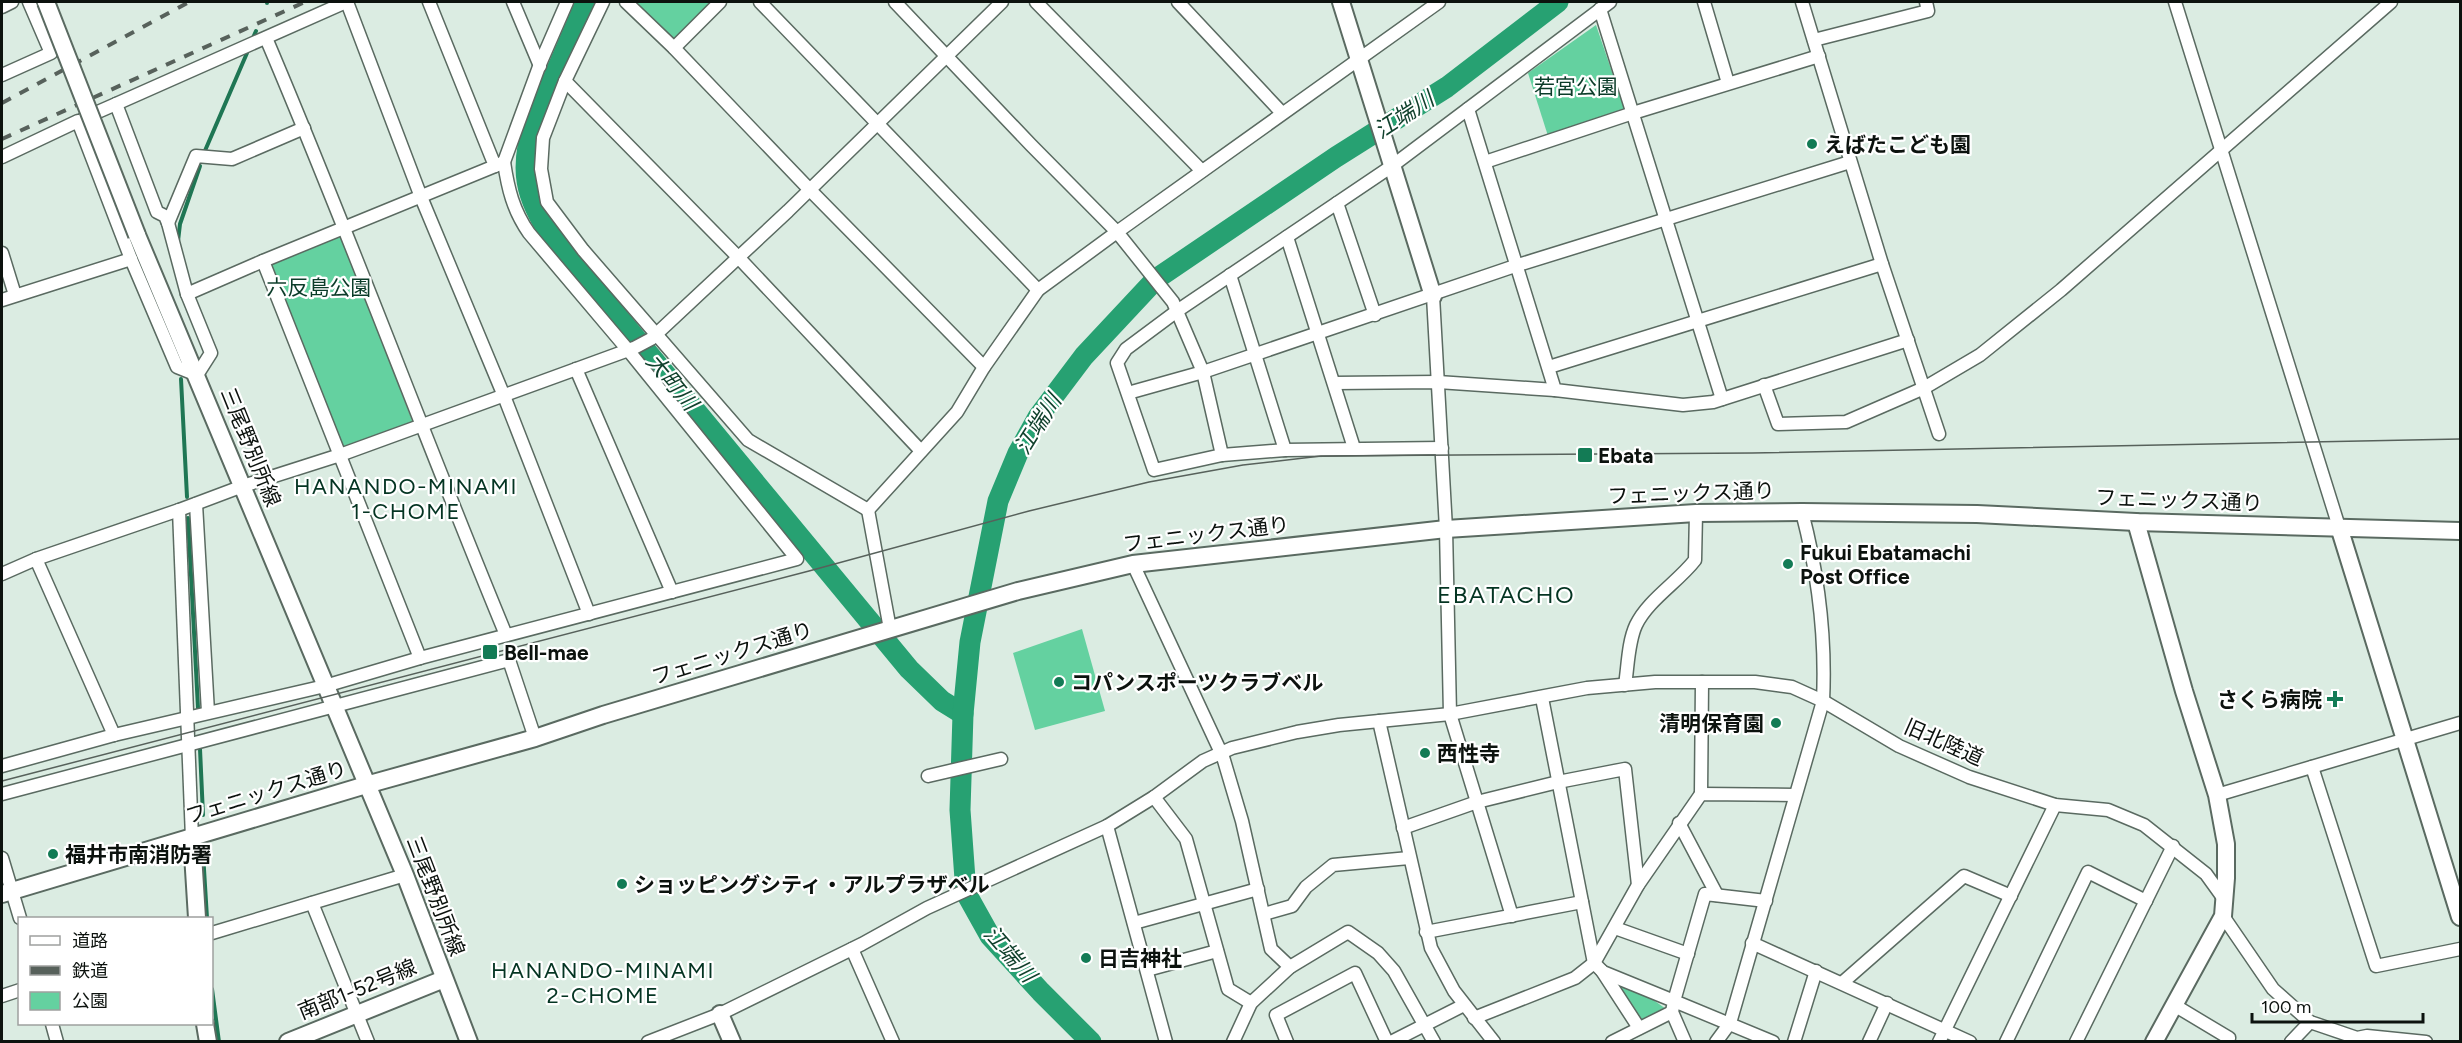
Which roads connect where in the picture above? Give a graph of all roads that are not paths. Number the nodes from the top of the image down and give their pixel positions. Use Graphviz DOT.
graph roads {
  1 [pos="12,2"];
  2 [pos="29,2"];
  3 [pos="46,2"];
  4 [pos="346,2"];
  5 [pos="429,2"];
  6 [pos="513,2"];
  7 [pos="567,2"];
  8 [pos="603,2"];
  9 [pos="626,2"];
  10 [pos="720,2"];
  11 [pos="760,2"];
  12 [pos="895,2"];
  13 [pos="1002,2"];
  14 [pos="1036,2"];
  15 [pos="1178,2"];
  16 [pos="1341,2"];
  17 [pos="1439,2"];
  18 [pos="1704,2"];
  19 [pos="1802,2"];
  20 [pos="1926,2"];
  21 [pos="2175,2"];
  22 [pos="2391,2"];
  23 [pos="1605,5"];
  24 [pos="2,7"];
  25 [pos="266,38"];
  26 [pos="1814,40"];
  27 [pos="674,48"];
  28 [pos="948,55"];
  29 [pos="1819,57"];
  30 [pos="1358,60"];
  31 [pos="540,66"];
  32 [pos="2,75"];
  33 [pos="566,81"];
  34 [pos="1728,83"];
  35 [pos="116,104"];
  36 [pos="1468,109"];
  37 [pos="1282,112"];
  38 [pos="1633,113"];
  39 [pos="78,122"];
  40 [pos="877,123"];
  41 [pos="304,128"];
  42 [pos="2222,149"];
  43 [pos="2,156"];
  44 [pos="1390,158"];
  45 [pos="1485,162"];
  46 [pos="1850,162"];
  47 [pos="499,164"];
  48 [pos="1202,171"];
  49 [pos="809,189"];
  50 [pos="421,197"];
  51 [pos="1337,203"];
  52 [pos="1666,219"];
  53 [pos="168,223"];
  54 [pos="345,228"];
  55 [pos="1120,235"];
  56 [pos="1287,237"];
  57 [pos="2,253"];
  58 [pos="738,257"];
  59 [pos="130,259"];
  60 [pos="263,261"];
  61 [pos="1882,264"];
  62 [pos="1515,266"];
  63 [pos="1230,275"];
  64 [pos="1038,291"];
  65 [pos="187,294"];
  66 [pos="15,295"];
  67 [pos="1433,296"];
  68 [pos="2,300"];
  69 [pos="1175,307"];
  70 [pos="1375,315"];
  71 [pos="1698,320"];
  72 [pos="1318,334"];
  73 [pos="654,338"];
  74 [pos="1908,340"];
  75 [pos="631,349"];
  76 [pos="1256,355"];
  77 [pos="984,367"];
  78 [pos="1549,367"];
  79 [pos="576,369"];
  80 [pos="1203,372"];
  81 [pos="197,375"];
  82 [pos="1438,382"];
  83 [pos="1334,383"];
  84 [pos="1764,385"];
  85 [pos="1924,388"];
  86 [pos="1555,390"];
  87 [pos="1128,393"];
  88 [pos="504,396"];
  89 [pos="1722,399"];
  90 [pos="421,426"];
  91 [pos="1939,434"];
  92 [pos="1354,448"];
  93 [pos="1442,448"];
  94 [pos="1285,450"];
  95 [pos="921,451"];
  96 [pos="340,455"];
  97 [pos="1222,455"];
  98 [pos="243,486"];
  99 [pos="196,504"];
  100 [pos="179,510"];
  101 [pos="868,510"];
  102 [pos="1802,512"];
  103 [pos="1696,513"];
  104 [pos="2136,522"];
  105 [pos="2339,527"];
  106 [pos="1446,530"];
  107 [pos="2460,531"];
  108 [pos="36,559"];
  109 [pos="1133,564"];
  110 [pos="2,574"];
  111 [pos="672,592"];
  112 [pos="589,614"];
  113 [pos="890,629"];
  114 [pos="506,635"];
  115 [pos="420,658"];
  116 [pos="1702,682"];
  117 [pos="1625,684"];
  118 [pos="325,686"];
  119 [pos="1542,698"];
  120 [pos="1823,701"];
  121 [pos="334,707"];
  122 [pos="208,712"];
  123 [pos="1450,714"];
  124 [pos="187,717"];
  125 [pos="1379,721"];
  126 [pos="2460,723"];
  127 [pos="114,735"];
  128 [pos="535,738"];
  129 [pos="2405,740"];
  130 [pos="189,745"];
  131 [pos="1220,753"];
  132 [pos="1001,759"];
  133 [pos="2,766"];
  134 [pos="2312,767"];
  135 [pos="928,776"];
  136 [pos="1558,782"];
  137 [pos="366,785"];
  138 [pos="2,794"];
  139 [pos="1701,794"];
  140 [pos="1796,795"];
  141 [pos="2217,795"];
  142 [pos="1154,796"];
  143 [pos="1477,802"];
  144 [pos="2055,805"];
  145 [pos="1680,823"];
  146 [pos="1107,826"];
  147 [pos="1403,828"];
  148 [pos="192,838"];
  149 [pos="2173,846"];
  150 [pos="2,858"];
  151 [pos="1409,858"];
  152 [pos="405,875"];
  153 [pos="1638,885"];
  154 [pos="1258,889"];
  155 [pos="7,893"];
  156 [pos="1717,895"];
  157 [pos="2011,896"];
  158 [pos="1766,901"];
  159 [pos="2146,901"];
  160 [pos="1581,902"];
  161 [pos="312,903"];
  162 [pos="1204,904"];
  163 [pos="2224,908"];
  164 [pos="1264,914"];
  165 [pos="1512,916"];
  166 [pos="19,917"];
  167 [pos="197,917"];
  168 [pos="2460,917"];
  169 [pos="1134,923"];
  170 [pos="1615,928"];
  171 [pos="1426,932"];
  172 [pos="213,933"];
  173 [pos="1752,943"];
  174 [pos="852,949"];
  175 [pos="2460,949"];
  176 [pos="1217,951"];
  177 [pos="1688,954"];
  178 [pos="1597,966"];
  179 [pos="1290,967"];
  180 [pos="1147,970"];
  181 [pos="1816,971"];
  182 [pos="444,979"];
  183 [pos="1842,983"];
  184 [pos="18,991"];
  185 [pos="2,996"];
  186 [pos="1251,1003"];
  187 [pos="1887,1003"];
  188 [pos="1464,1005"];
  189 [pos="2174,1005"];
  190 [pos="1673,1007"];
  191 [pos="357,1014"];
  192 [pos="720,1014"];
  193 [pos="1474,1018"];
  194 [pos="2310,1022"];
  195 [pos="1731,1023"];
  196 [pos="53,1025"];
  197 [pos="205,1025"];
  198 [pos="1424,1026"];
  199 [pos="1639,1028"];
  200 [pos="1942,1036"];
  201 [pos="2356,1040"];
  202 [pos="57,1041"];
  203 [pos="208,1041"];
  204 [pos="288,1041"];
  205 [pos="368,1041"];
  206 [pos="469,1041"];
  207 [pos="648,1041"];
  208 [pos="732,1041"];
  209 [pos="893,1041"];
  210 [pos="1166,1041"];
  211 [pos="1233,1041"];
  212 [pos="1287,1041"];
  213 [pos="1389,1041"];
  214 [pos="1434,1041"];
  215 [pos="1494,1041"];
  216 [pos="1612,1041"];
  217 [pos="1685,1041"];
  218 [pos="1716,1041"];
  219 [pos="1773,1041"];
  220 [pos="1794,1041"];
  221 [pos="1869,1041"];
  222 [pos="1970,1041"];
  223 [pos="2006,1041"];
  224 [pos="2076,1041"];
  225 [pos="2154,1041"];
  226 [pos="2228,1041"];
  227 [pos="2291,1041"];
  228 [pos="2426,1041"];
  1 -- 24 [label="street"];
  2 -- 32 [label="street"];
  3 -- 81 [label="main road, 三尾野別所線, bridge"];
  4 -- 25 [label="street"];
  4 -- 50 [label="street"];
  5 -- 47 [label="street"];
  6 -- 31 [label="street"];
  7 -- 31 [label="street"];
  8 -- 33 [label="street"];
  9 -- 27 [label="street"];
  10 -- 27 [label="street"];
  11 -- 40 [label="street"];
  12 -- 28 [label="street"];
  13 -- 28 [label="street"];
  14 -- 48 [label="street"];
  15 -- 37 [label="street"];
  16 -- 30 [label="main road"];
  17 -- 30 [label="street"];
  18 -- 34 [label="street"];
  19 -- 26 [label="street"];
  20 -- 26 [label="street"];
  21 -- 42 [label="street"];
  22 -- 42 [label="street"];
  23 -- 36 [label="street"];
  23 -- 38 [label="street"];
  25 -- 35 [label="street"];
  25 -- 41 [label="street"];
  26 -- 29 [label="street"];
  27 -- 49 [label="street"];
  28 -- 40 [label="street"];
  28 -- 55 [label="street"];
  29 -- 34 [label="street"];
  29 -- 46 [label="street"];
  30 -- 37 [label="street"];
  30 -- 44 [label="main road"];
  31 -- 47 [label="street"];
  33 -- 58 [label="street"];
  33 -- 73 [label="street"];
  34 -- 38 [label="street"];
  35 -- 39 [label="street"];
  35 -- 53 [label="street"];
  36 -- 44 [label="street"];
  36 -- 45 [label="street"];
  37 -- 48 [label="street"];
  38 -- 45 [label="street"];
  38 -- 52 [label="street"];
  39 -- 43 [label="street"];
  39 -- 59 [label="street"];
  40 -- 49 [label="street"];
  40 -- 64 [label="street"];
  41 -- 53 [label="street"];
  41 -- 54 [label="street"];
  42 -- 85 [label="street"];
  42 -- 105 [label="street"];
  44 -- 51 [label="street"];
  44 -- 67 [label="main road"];
  45 -- 62 [label="street"];
  46 -- 52 [label="street"];
  46 -- 61 [label="street"];
  47 -- 50 [label="street"];
  47 -- 75 [label="street"];
  48 -- 55 [label="street"];
  49 -- 58 [label="street"];
  49 -- 77 [label="street"];
  50 -- 54 [label="street"];
  50 -- 88 [label="street"];
  51 -- 56 [label="street"];
  51 -- 70 [label="street"];
  52 -- 62 [label="street"];
  52 -- 71 [label="street"];
  53 -- 65 [label="street"];
  54 -- 60 [label="street"];
  54 -- 90 [label="street"];
  55 -- 64 [label="street"];
  55 -- 69 [label="street"];
  56 -- 63 [label="street"];
  56 -- 72 [label="street"];
  57 -- 66 [label="street"];
  58 -- 73 [label="street"];
  58 -- 95 [label="street"];
  59 -- 66 [label="street"];
  59 -- 81 [label="street"];
  60 -- 65 [label="street"];
  60 -- 96 [label="street"];
  61 -- 71 [label="street"];
  61 -- 74 [label="street"];
  62 -- 67 [label="street"];
  62 -- 78 [label="street"];
  63 -- 69 [label="street"];
  63 -- 76 [label="street"];
  64 -- 77 [label="street"];
  65 -- 81 [label="street"];
  66 -- 68 [label="street"];
  67 -- 70 [label="street"];
  67 -- 82 [label="street"];
  69 -- 80 [label="street"];
  69 -- 87 [label="street"];
  70 -- 72 [label="street"];
  71 -- 78 [label="street"];
  71 -- 89 [label="street"];
  72 -- 76 [label="street"];
  72 -- 83 [label="street"];
  73 -- 75 [label="street"];
  73 -- 101 [label="street"];
  74 -- 84 [label="street"];
  74 -- 85 [label="street"];
  75 -- 79 [label="street"];
  75 -- 111 [label="street"];
  76 -- 80 [label="street"];
  76 -- 94 [label="street"];
  77 -- 95 [label="street"];
  78 -- 86 [label="street"];
  79 -- 88 [label="street"];
  79 -- 111 [label="street"];
  80 -- 87 [label="street"];
  80 -- 97 [label="street"];
  81 -- 98 [label="main road, 三尾野別所線"];
  82 -- 83 [label="street"];
  82 -- 86 [label="street"];
  82 -- 93 [label="street"];
  83 -- 92 [label="street"];
  84 -- 85 [label="street"];
  84 -- 89 [label="street"];
  85 -- 91 [label="street"];
  86 -- 89 [label="street"];
  87 -- 97 [label="street"];
  88 -- 90 [label="street"];
  88 -- 112 [label="street"];
  90 -- 96 [label="street"];
  90 -- 114 [label="street"];
  92 -- 93 [label="street"];
  92 -- 94 [label="street"];
  93 -- 106 [label="street"];
  94 -- 97 [label="street"];
  95 -- 101 [label="street"];
  96 -- 98 [label="street"];
  96 -- 115 [label="street"];
  98 -- 99 [label="street"];
  98 -- 118 [label="main road, 三尾野別所線"];
  99 -- 100 [label="street"];
  99 -- 122 [label="street"];
  100 -- 108 [label="street"];
  100 -- 124 [label="street"];
  101 -- 113 [label="street"];
  102 -- 103 [label="main road, フェニックス通り"];
  102 -- 104 [label="main road, フェニックス通り"];
  102 -- 120 [label="street"];
  103 -- 106 [label="main road, フェニックス通り"];
  103 -- 117 [label="street"];
  104 -- 105 [label="main road, フェニックス通り"];
  104 -- 141 [label="main road"];
  105 -- 107 [label="main road, フェニックス通り"];
  105 -- 129 [label="main road"];
  106 -- 109 [label="main road, フェニックス通り"];
  106 -- 123 [label="street"];
  108 -- 110 [label="street"];
  108 -- 127 [label="street"];
  109 -- 113 [label="main road, フェニックス通り"];
  109 -- 131 [label="street"];
  111 -- 112 [label="street"];
  112 -- 114 [label="street"];
  113 -- 128 [label="main road, フェニックス通り"];
  114 -- 115 [label="street"];
  115 -- 118 [label="street"];
  116 -- 117 [label="street, 旧北陸道"];
  116 -- 120 [label="street, 旧北陸道"];
  116 -- 139 [label="street"];
  117 -- 119 [label="street, 旧北陸道"];
  118 -- 121 [label="main road, 三尾野別所線"];
  118 -- 122 [label="street"];
  119 -- 123 [label="street, 旧北陸道"];
  119 -- 136 [label="street"];
  120 -- 140 [label="street"];
  120 -- 144 [label="street, 旧北陸道"];
  121 -- 128 [label="street"];
  121 -- 130 [label="street"];
  121 -- 137 [label="main road, 三尾野別所線"];
  122 -- 124 [label="street"];
  123 -- 125 [label="street, 旧北陸道"];
  123 -- 143 [label="street"];
  124 -- 127 [label="street"];
  124 -- 130 [label="street"];
  125 -- 131 [label="street, 旧北陸道"];
  125 -- 147 [label="street"];
  126 -- 129 [label="street"];
  127 -- 133 [label="street"];
  128 -- 137 [label="main road, フェニックス通り"];
  129 -- 134 [label="street"];
  129 -- 168 [label="main road"];
  130 -- 138 [label="street"];
  130 -- 148 [label="street"];
  131 -- 142 [label="street, 旧北陸道"];
  131 -- 154 [label="street"];
  132 -- 135 [label="street"];
  134 -- 141 [label="street"];
  134 -- 175 [label="street"];
  136 -- 143 [label="street"];
  136 -- 153 [label="street"];
  136 -- 160 [label="street"];
  137 -- 148 [label="main road, フェニックス通り"];
  137 -- 152 [label="main road, 三尾野別所線"];
  139 -- 140 [label="street"];
  139 -- 145 [label="street"];
  140 -- 158 [label="street"];
  141 -- 163 [label="main road"];
  142 -- 146 [label="street, 旧北陸道"];
  142 -- 162 [label="street"];
  143 -- 147 [label="street"];
  143 -- 165 [label="street"];
  144 -- 149 [label="street, 旧北陸道"];
  144 -- 157 [label="street"];
  145 -- 153 [label="street"];
  145 -- 156 [label="street"];
  146 -- 169 [label="street"];
  146 -- 174 [label="street, 旧北陸道"];
  147 -- 151 [label="street"];
  148 -- 155 [label="main road, フェニックス通り"];
  148 -- 167 [label="main road"];
  149 -- 159 [label="street"];
  149 -- 163 [label="street, 旧北陸道"];
  150 -- 155 [label="street"];
  151 -- 164 [label="street"];
  151 -- 171 [label="street"];
  152 -- 161 [label="street"];
  152 -- 182 [label="main road, 三尾野別所線"];
  153 -- 170 [label="street"];
  154 -- 162 [label="street"];
  154 -- 164 [label="street"];
  155 -- 166 [label="street"];
  156 -- 158 [label="street"];
  156 -- 177 [label="street"];
  157 -- 183 [label="street"];
  157 -- 200 [label="street"];
  158 -- 173 [label="street"];
  159 -- 223 [label="street"];
  159 -- 224 [label="street"];
  160 -- 165 [label="street"];
  160 -- 178 [label="street"];
  161 -- 172 [label="street"];
  161 -- 191 [label="street"];
  162 -- 169 [label="street"];
  162 -- 176 [label="street"];
  163 -- 189 [label="main road"];
  163 -- 194 [label="street, 旧北陸道"];
  164 -- 179 [label="street"];
  165 -- 171 [label="street"];
  169 -- 180 [label="street"];
  170 -- 177 [label="street"];
  170 -- 178 [label="street"];
  171 -- 188 [label="street"];
  173 -- 181 [label="street"];
  173 -- 195 [label="street"];
  174 -- 192 [label="street, 旧北陸道"];
  174 -- 209 [label="street"];
  176 -- 180 [label="street"];
  176 -- 186 [label="street"];
  177 -- 190 [label="street"];
  178 -- 190 [label="street"];
  178 -- 193 [label="street"];
  178 -- 199 [label="street"];
  179 -- 186 [label="street"];
  179 -- 198 [label="street"];
  180 -- 210 [label="street"];
  181 -- 183 [label="street"];
  181 -- 220 [label="street"];
  182 -- 191 [label="main road, 南部1-52号線"];
  182 -- 206 [label="main road, 三尾野別所線"];
  183 -- 187 [label="street"];
  184 -- 185 [label="street"];
  186 -- 211 [label="street"];
  187 -- 200 [label="street"];
  187 -- 221 [label="street"];
  188 -- 193 [label="street"];
  188 -- 198 [label="street"];
  189 -- 225 [label="main road"];
  189 -- 226 [label="street"];
  190 -- 195 [label="street"];
  190 -- 199 [label="street"];
  190 -- 217 [label="street"];
  191 -- 204 [label="main road, 南部1-52号線"];
  191 -- 205 [label="street"];
  192 -- 207 [label="street, 旧北陸道"];
  192 -- 208 [label="main road"];
  193 -- 215 [label="street"];
  194 -- 201 [label="street"];
  194 -- 227 [label="street"];
  195 -- 218 [label="street"];
  195 -- 219 [label="street"];
  196 -- 202 [label="street"];
  197 -- 203 [label="main road"];
  198 -- 213 [label="street"];
  198 -- 214 [label="street"];
  199 -- 216 [label="street"];
  200 -- 222 [label="street"];
  201 -- 228 [label="street"];
  212 -- 213 [label="street"];
}
